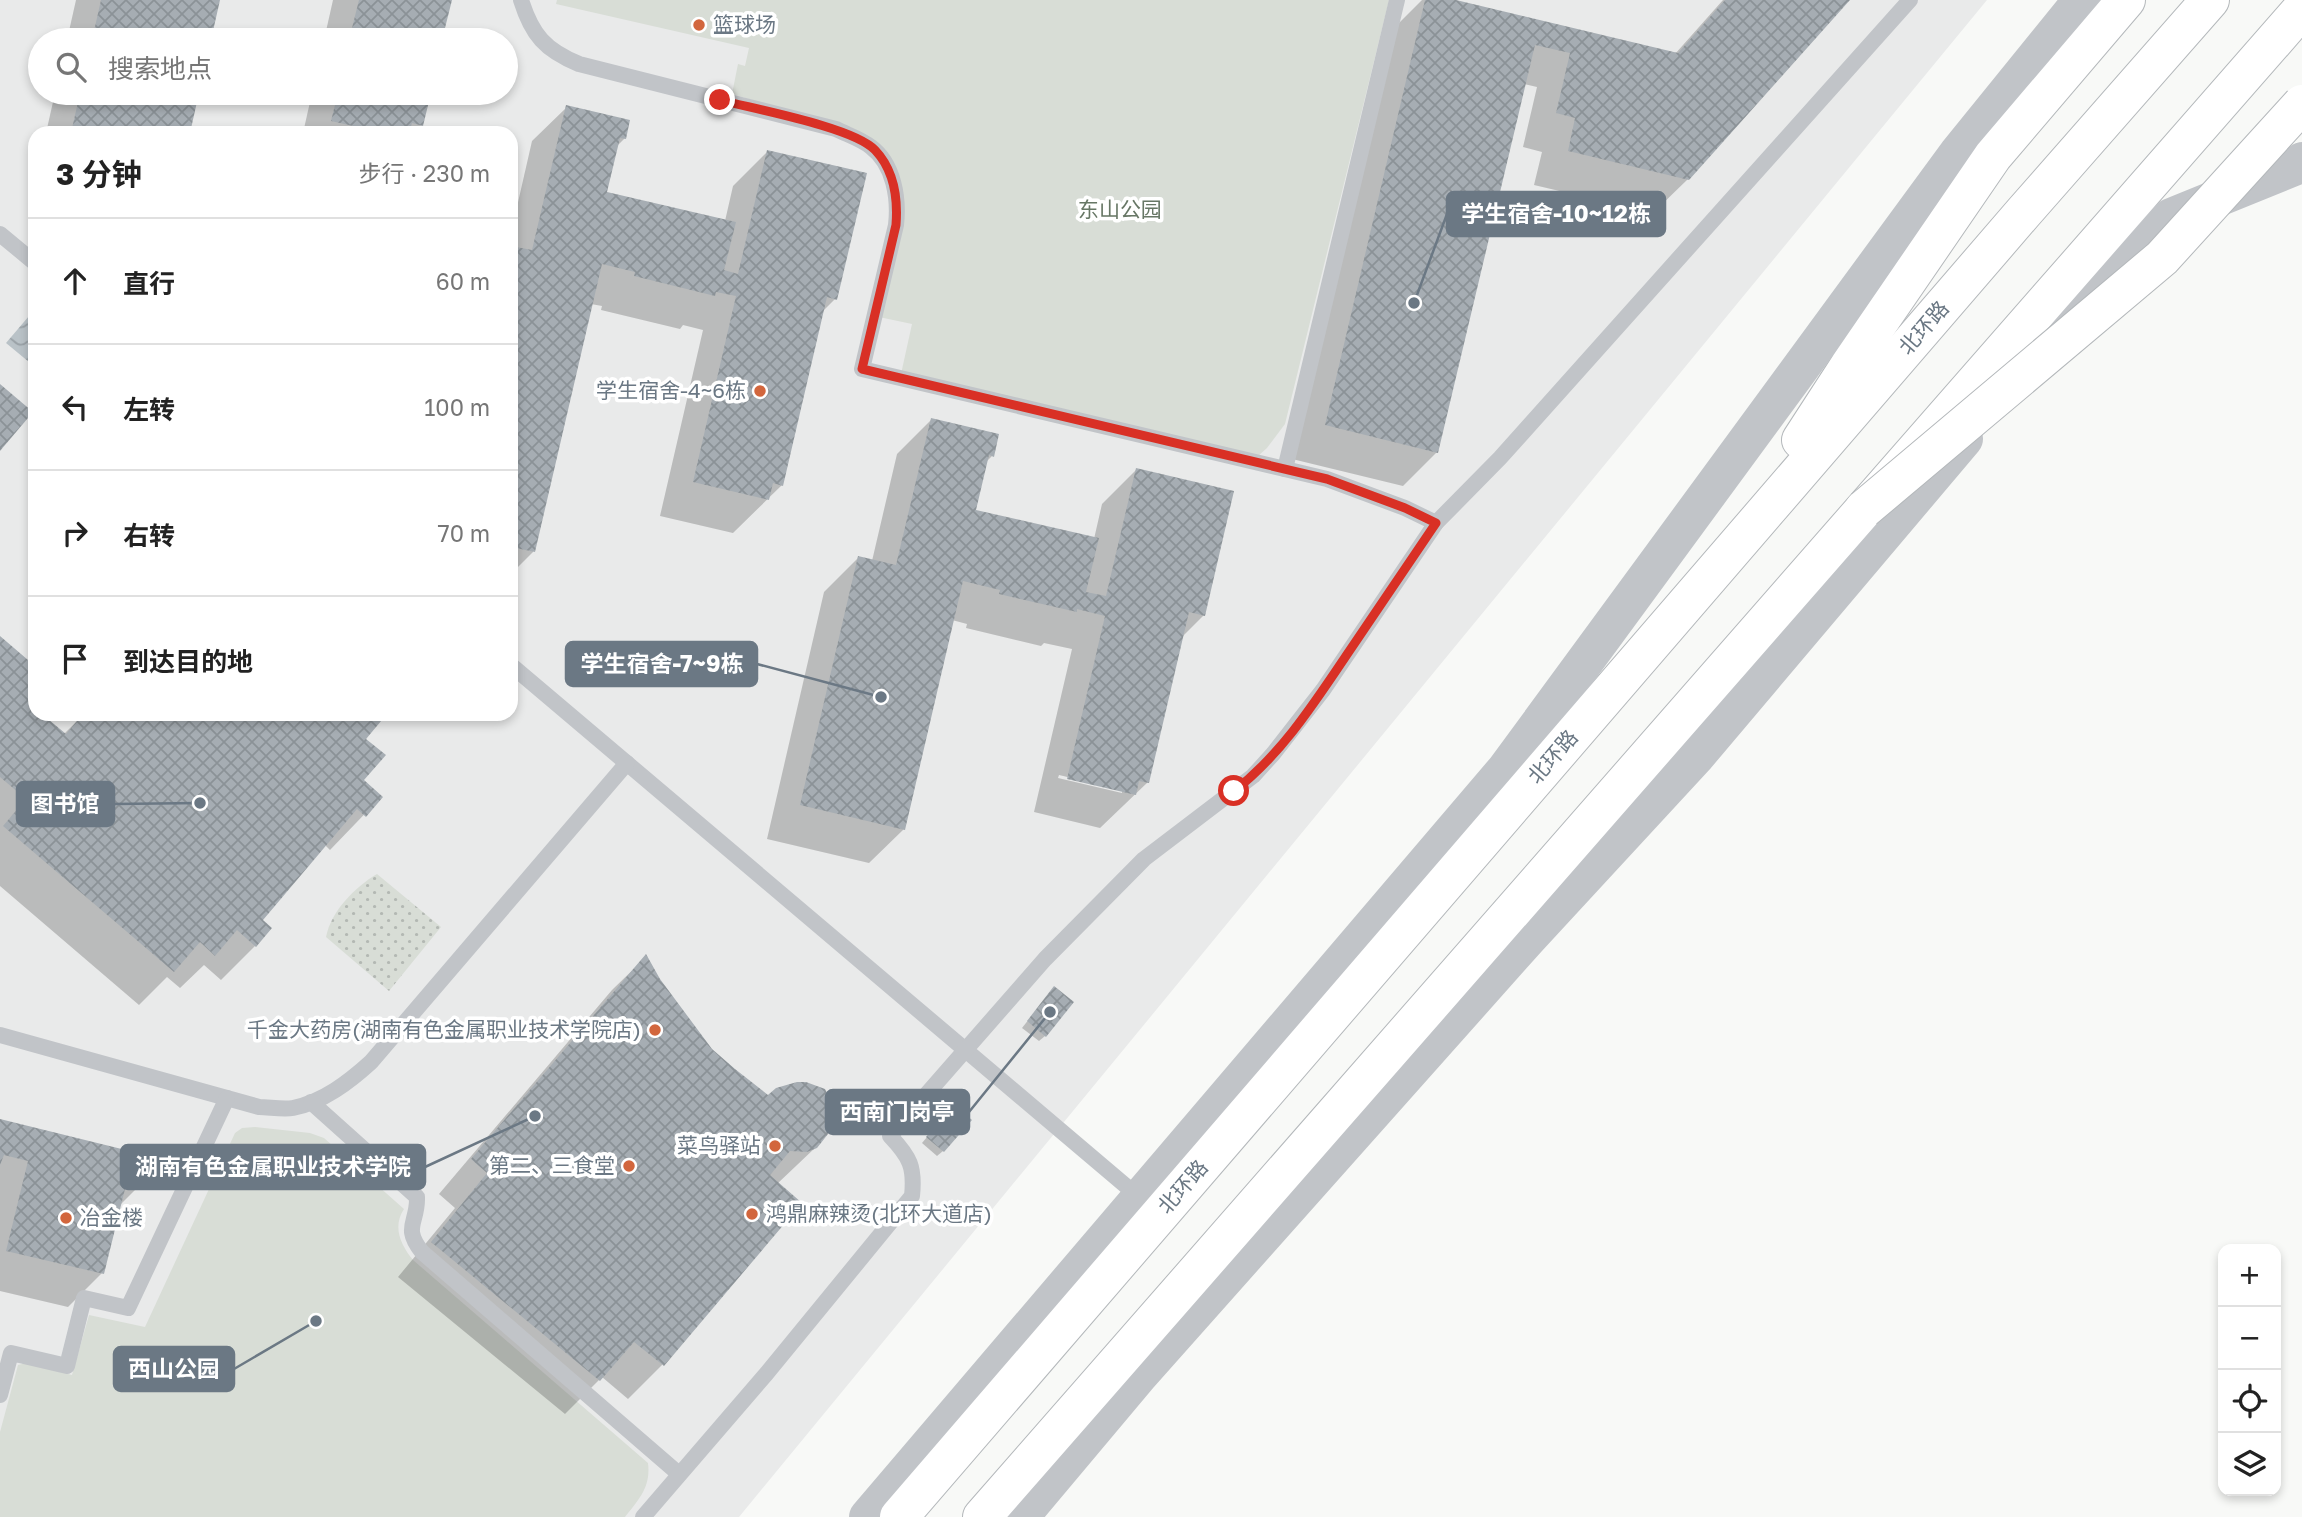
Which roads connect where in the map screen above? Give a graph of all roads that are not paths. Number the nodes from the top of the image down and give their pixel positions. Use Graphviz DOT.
graph roads {
  1 [pos="521,0"];
  2 [pos="1397,0"];
  3 [pos="1910,0"];
  4 [pos="2082,0"];
  5 [pos="2126,0"];
  6 [pos="2210,0"];
  7 [pos="2302,9"];
  8 [pos="2302,104"];
  9 [pos="2302,161"];
  10 [pos="0,234"];
  11 [pos="28,257"];
  12 [pos="1284,469"];
  13 [pos="1864,509"];
  14 [pos="1436,523"];
  15 [pos="1723,561"];
  16 [pos="518,671"];
  17 [pos="627,764"];
  18 [pos="0,1035"];
  19 [pos="965,1049"];
  20 [pos="227,1098"];
  21 [pos="311,1101"];
  22 [pos="1139,1197"];
  23 [pos="0,1395"];
  24 [pos="679,1474"];
  25 [pos="643,1517"];
  26 [pos="868,1517"];
  27 [pos="899,1517"];
  28 [pos="982,1517"];
  29 [pos="1020,1517"];
  1 -- 12 [label="lane"];
  2 -- 12 [label="lane"];
  3 -- 14 [label="lane"];
  4 -- 22 [label="street"];
  5 -- 15 [label="highway"];
  6 -- 15 [label="highway, 北环路"];
  7 -- 13 [label="highway, bridge"];
  8 -- 13 [label="highway, bridge"];
  9 -- 29 [label="street"];
  10 -- 11 [label="lane"];
  12 -- 14 [label="lane"];
  13 -- 28 [label="highway"];
  14 -- 19 [label="lane"];
  15 -- 27 [label="highway, 北环路"];
  16 -- 17 [label="lane"];
  17 -- 19 [label="lane"];
  17 -- 21 [label="lane"];
  18 -- 20 [label="lane"];
  19 -- 22 [label="lane"];
  19 -- 24 [label="lane"];
  20 -- 21 [label="lane"];
  20 -- 23 [label="lane"];
  21 -- 24 [label="lane"];
  22 -- 26 [label="street"];
  24 -- 25 [label="lane"];
}
